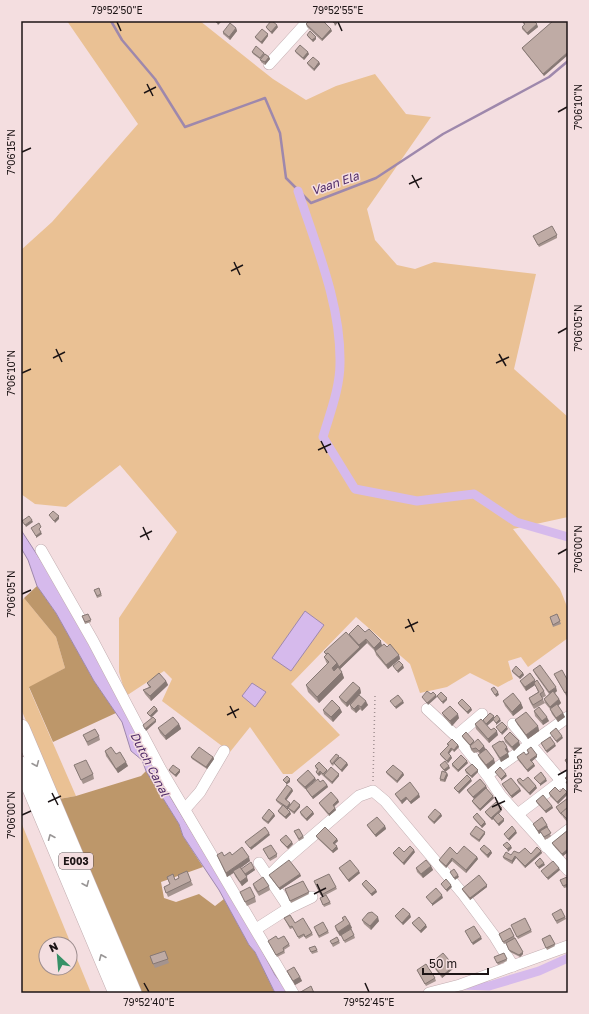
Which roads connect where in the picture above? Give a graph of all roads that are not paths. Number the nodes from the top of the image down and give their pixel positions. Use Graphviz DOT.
graph roads {
  1 [pos="308,21"];
  2 [pos="269,64"];
  3 [pos="41,550"];
  4 [pos="427,709"];
  5 [pos="482,714"];
  6 [pos="568,717"];
  7 [pos="513,724"];
  8 [pos="21,728"];
  9 [pos="456,736"];
  10 [pos="530,744"];
  11 [pos="224,751"];
  12 [pos="21,765"];
  13 [pos="487,775"];
  14 [pos="566,782"];
  15 [pos="185,809"];
  16 [pos="518,814"];
  17 [pos="568,830"];
  18 [pos="546,847"];
  19 [pos="259,863"];
  20 [pos="568,870"];
  21 [pos="268,877"];
  22 [pos="312,897"];
  23 [pos="289,908"];
  24 [pos="256,929"];
  25 [pos="568,946"];
  26 [pos="513,966"];
  27 [pos="118,993"];
  28 [pos="133,993"];
  29 [pos="293,993"];
  30 [pos="429,993"];
  1 -- 2 [label="street"];
  3 -- 15 [label="street"];
  4 -- 9 [label="street"];
  5 -- 9 [label="street"];
  6 -- 10 [label="street"];
  7 -- 10 [label="street"];
  8 -- 28 [label="highway, E003, one-way"];
  9 -- 13 [label="street"];
  10 -- 13 [label="street"];
  10 -- 14 [label="street"];
  11 -- 15 [label="street"];
  27 -- 12 [label="highway, E003, one-way"];
  13 -- 16 [label="street"];
  14 -- 16 [label="street"];
  15 -- 24 [label="street"];
  16 -- 18 [label="street"];
  17 -- 18 [label="street"];
  18 -- 20 [label="street"];
  19 -- 21 [label="street"];
  21 -- 23 [label="street"];
  21 -- 26 [label="street"];
  22 -- 23 [label="street"];
  23 -- 24 [label="street"];
  24 -- 29 [label="street"];
  25 -- 26 [label="street"];
  26 -- 30 [label="street"];
}
